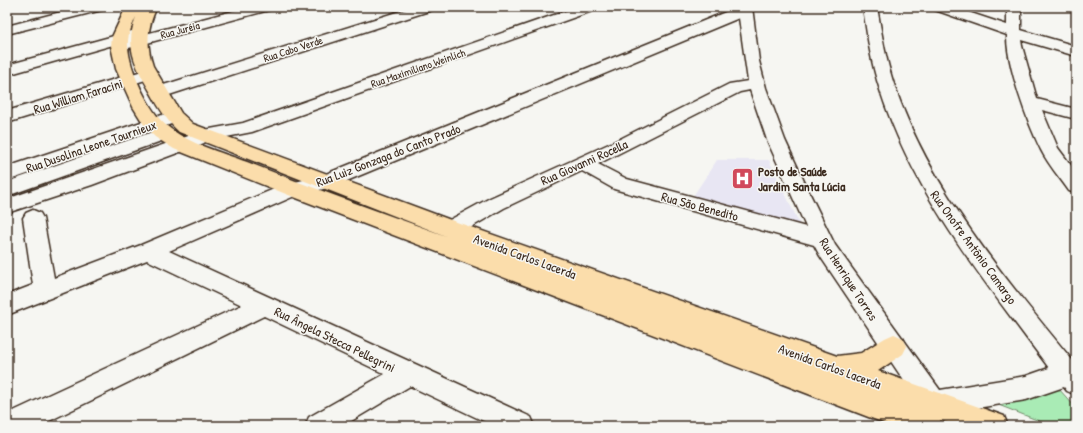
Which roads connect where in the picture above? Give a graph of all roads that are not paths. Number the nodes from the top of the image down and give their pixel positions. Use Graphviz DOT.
graph roads {
  1 [pos="97,7"];
  2 [pos="134,7"];
  3 [pos="149,7"];
  4 [pos="264,7"];
  5 [pos="427,7"];
  6 [pos="590,7"];
  7 [pos="870,7"];
  8 [pos="940,7"];
  9 [pos="1014,7"];
  10 [pos="745,8"];
  11 [pos="7,30"];
  12 [pos="1015,33"];
  13 [pos="140,37"];
  14 [pos="119,42"];
  15 [pos="1076,51"];
  16 [pos="7,70"];
  17 [pos="149,74"];
  18 [pos="128,80"];
  19 [pos="160,92"];
  20 [pos="759,93"];
  21 [pos="1030,102"];
  22 [pos="1076,114"];
  23 [pos="7,117"];
  24 [pos="168,130"];
  25 [pos="240,137"];
  26 [pos="265,159"];
  27 [pos="581,163"];
  28 [pos="7,174"];
  29 [pos="325,182"];
  30 [pos="1075,183"];
  31 [pos="7,189"];
  32 [pos="293,189"];
  33 [pos="7,206"];
  34 [pos="33,218"];
  35 [pos="439,230"];
  36 [pos="822,240"];
  37 [pos="148,251"];
  38 [pos="45,289"];
  39 [pos="7,304"];
  40 [pos="265,305"];
  41 [pos="894,346"];
  42 [pos="836,368"];
  43 [pos="408,374"];
  44 [pos="1073,376"];
  45 [pos="931,418"];
  46 [pos="893,419"];
  47 [pos="10,426"];
  48 [pos="318,426"];
  49 [pos="522,426"];
  50 [pos="994,426"];
  1 -- 11 [label="street"];
  2 -- 14 [label="main road"];
  3 -- 13 [label="main road, Avenida Carlos Lacerda"];
  4 -- 13 [label="street, Rua Juréia"];
  5 -- 19 [label="street, Rua Cabo Verde"];
  6 -- 25 [label="street, Rua Maximiliano Weinlich"];
  7 -- 44 [label="street, Rua Onofre Antônio Camargo"];
  8 -- 12 [label="street"];
  9 -- 12 [label="street"];
  10 -- 20 [label="street, Rua Henrique Torres"];
  10 -- 29 [label="street, Rua Luiz Gonzaga do Canto Prado"];
  12 -- 15 [label="street"];
  12 -- 21 [label="street"];
  13 -- 14 [label="street, Rua Juréia"];
  13 -- 17 [label="main road, Avenida Carlos Lacerda"];
  14 -- 16 [label="street, Rua Juréia"];
  14 -- 18 [label="main road, Avenida Carlos Lacerda"];
  17 -- 18 [label="street, Rua William Faracini"];
  17 -- 19 [label="main road, Avenida Carlos Lacerda"];
  18 -- 23 [label="street, Rua William Faracini"];
  18 -- 24 [label="main road, Avenida Carlos Lacerda"];
  19 -- 24 [label="main road, Avenida Carlos Lacerda"];
  20 -- 27 [label="street, Rua Giovanni Rocella"];
  20 -- 36 [label="street, Rua Henrique Torres"];
  21 -- 22 [label="street"];
  21 -- 30 [label="street"];
  24 -- 25 [label="main road, Avenida Carlos Lacerda"];
  24 -- 26 [label="street"];
  24 -- 28 [label="street, Rua Dusolina Leone Tournieux"];
  24 -- 31 [label="street"];
  24 -- 32 [label="main road, Avenida Carlos Lacerda"];
  24 -- 33 [label="street"];
  25 -- 26 [label="main road, Avenida Carlos Lacerda"];
  26 -- 29 [label="main road, Avenida Carlos Lacerda"];
  27 -- 35 [label="street, Rua Giovanni Rocella"];
  27 -- 36 [label="street, Rua São Benedito"];
  29 -- 32 [label="street, Rua Luiz Gonzaga do Canto Prado"];
  29 -- 35 [label="main road, Avenida Carlos Lacerda"];
  32 -- 35 [label="main road, Avenida Carlos Lacerda"];
  32 -- 37 [label="street, Rua Luiz Gonzaga do Canto Prado"];
  34 -- 38 [label="street"];
  35 -- 42 [label="main road, Avenida Carlos Lacerda"];
  35 -- 46 [label="main road, Avenida Carlos Lacerda"];
  36 -- 41 [label="street, Rua Henrique Torres"];
  37 -- 38 [label="street, Rua Luiz Gonzaga do Canto Prado"];
  37 -- 40 [label="street, Rua Ângela Stecca Pellegrini"];
  38 -- 39 [label="street, Rua Luiz Gonzaga do Canto Prado"];
  40 -- 43 [label="street, Rua Ângela Stecca Pellegrini"];
  40 -- 47 [label="street"];
  41 -- 42 [label="main road"];
  41 -- 45 [label="street, Rua Henrique Torres"];
  42 -- 45 [label="main road, Avenida Carlos Lacerda"];
  43 -- 48 [label="street"];
  43 -- 49 [label="street, Rua Ângela Stecca Pellegrini"];
  44 -- 45 [label="street"];
  45 -- 46 [label="main road, Avenida Carlos Lacerda"];
  45 -- 50 [label="main road, Avenida Carlos Lacerda"];
}
